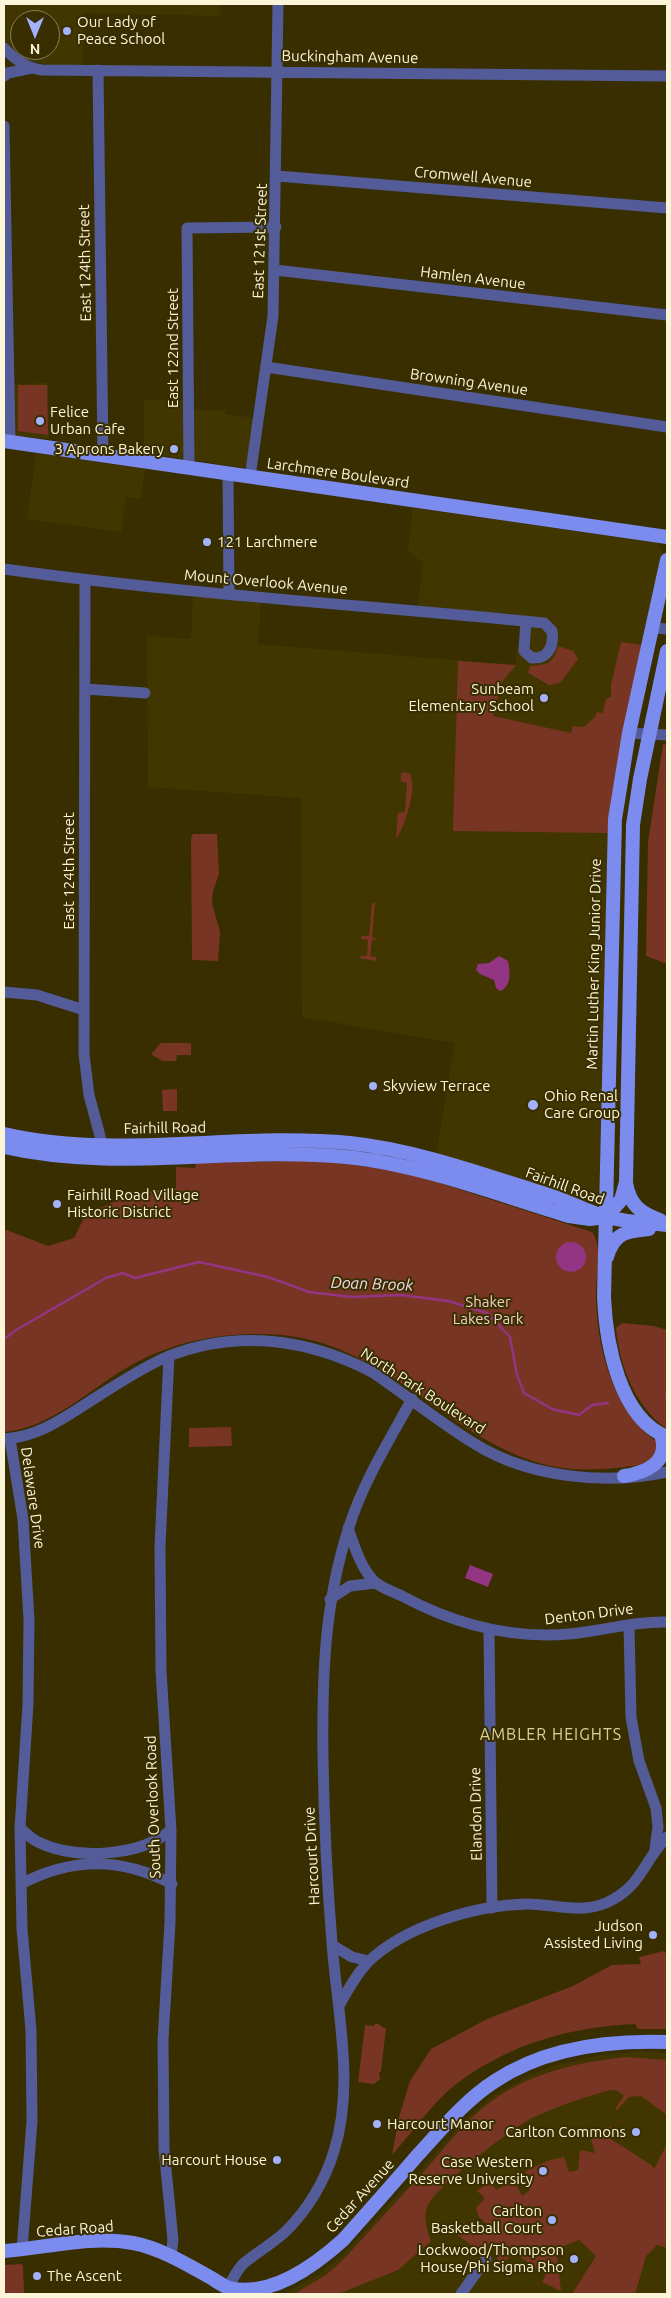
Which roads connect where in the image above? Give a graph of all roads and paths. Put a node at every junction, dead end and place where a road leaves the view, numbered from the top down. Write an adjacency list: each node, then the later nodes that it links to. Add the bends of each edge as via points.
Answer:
1 (278, 4): 5 (street, East 121st Street)
2 (4, 48): 3 (street, via 19,62)
3 (32, 68): 4 (street, Buckingham Avenue); 6 (street, Buckingham Avenue)
4 (98, 70): 5 (street, Buckingham Avenue); 17 (street, East 124th Street)
5 (278, 72): 7 (street, Buckingham Avenue); 9 (street, East 121st Street)
6 (4, 76)
7 (667, 76)
8 (4, 126): 16 (street)
9 (277, 176): 10 (street, Cromwell Avenue); 11 (street, East 121st Street)
10 (667, 208)
11 (276, 227): 12 (street, East 121st Street); 18 (street, East 122nd Street, via 187,228)
12 (275, 270): 13 (street, Hamlen Avenue); 14 (street, East 121st Street)
13 (667, 315)
14 (266, 367): 15 (street, Browning Avenue); 20 (street, East 121st Street)
15 (667, 427)
16 (7, 441): 17 (main road, Larchmere Boulevard)
17 (103, 455): 18 (main road, Larchmere Boulevard)
18 (189, 468): 19 (main road, Larchmere Boulevard)
19 (228, 474): 20 (main road, Larchmere Boulevard); 25 (street)
20 (250, 477): 21 (main road, Larchmere Boulevard)
21 (667, 537)
22 (667, 560): 27 (main road, Martin Luther King Junior Drive)
23 (4, 569): 24 (street, Mount Overlook Avenue)
24 (85, 580): 25 (street, Mount Overlook Avenue); 30 (street, East 124th Street)
25 (229, 594): 26 (street, Mount Overlook Avenue)
26 (526, 621)
27 (652, 628): 28 (street); 32 (main road, Martin Luther King Junior Drive)
28 (667, 629)
29 (667, 650): 33 (main road)
30 (85, 689): 31 (street); 38 (street, East 124th Street)
31 (145, 693)
32 (629, 733): 33 (street); 35 (main road, Martin Luther King Junior Drive, via 616,802)
33 (650, 734): 34 (street); 36 (main road, via 633,825)
34 (667, 735)
35 (612, 893): 36 (street); 39 (main road, Martin Luther King Junior Drive)
36 (632, 894): 40 (main road)
37 (4, 992): 38 (street, via 37,995)
38 (84, 1010): 42 (street, East 124th Street, via 87,1081)
39 (608, 1082): 40 (street); 46 (main road, Martin Luther King Junior Drive)
40 (627, 1082): 45 (main road)
41 (8, 1141): 42 (main road, Fairhill Road); 44 (main road, Fairhill Road, via 54,1155)
42 (103, 1146): 43 (main road, Fairhill Road); 44 (street, East 124th Street)
43 (314, 1148): 44 (main road, Fairhill Road); 46 (main road, Fairhill Road, via 351,1143 448,1172 556,1198)
44 (106, 1160)
45 (626, 1182): 46 (main road, via 621,1200); 47 (main road, via 634,1205)
46 (606, 1217): 47 (main road, Fairhill Road); 48 (main road, Martin Luther King Junior Drive)
47 (667, 1225): 48 (main road, via 622,1234 614,1240)
48 (604, 1267): 51 (main road, Martin Luther King Junior Drive, via 605,1322 617,1376 634,1408)
49 (169, 1356): 50 (street, North Park Boulevard, via 229,1341 291,1343 339,1356 372,1372); 52 (street, North Park Boulevard, via 130,1376 60,1421 32,1434); 64 (street, South Overlook Road, via 160,1546 162,1678)
50 (412, 1399): 54 (street, North Park Boulevard, via 476,1445 522,1465 574,1476); 55 (street, Harcourt Drive, via 358,1500)
51 (664, 1436): 54 (main road, via 667,1454 662,1463)
52 (7, 1439): 63 (street, Delaware Drive, via 23,1519 29,1620 28,1704)
53 (667, 1472): 54 (street, North Park Boulevard)
54 (624, 1476)
55 (348, 1528): 56 (street, via 360,1558); 57 (street, Harcourt Drive)
56 (375, 1582): 57 (street, via 350,1586); 60 (street, Denton Drive, via 449,1619)
57 (330, 1599): 70 (street, Harcourt Drive, via 322,1687 324,1812)
58 (667, 1622): 59 (street, Denton Drive)
59 (629, 1625): 60 (street, Denton Drive, via 540,1636); 61 (street, via 631,1717 638,1761)
60 (489, 1630): 69 (street, Elandon Drive)
61 (656, 1808): 62 (street); 66 (street)
62 (667, 1814)
63 (20, 1828): 64 (street, via 38,1842 88,1853 126,1850 153,1842); 67 (street, Delaware Drive)
64 (171, 1830): 68 (street, South Overlook Road)
65 (667, 1837): 66 (street)
66 (655, 1849): 69 (street, via 636,1880 622,1893 601,1904 574,1908 527,1904)
67 (21, 1884): 68 (street, via 48,1871 96,1863 135,1868); 74 (street, Delaware Drive, via 31,2030 32,2121)
68 (172, 1884): 76 (street, South Overlook Road, via 163,2040 164,2140)
69 (492, 1908): 71 (street, via 427,1926)
70 (332, 1945): 71 (street, via 352,1957); 72 (street, Harcourt Drive)
71 (369, 1961): 72 (street)
72 (339, 2006): 78 (street, Harcourt Drive, via 343,2087 339,2128 331,2159 318,2187 298,2217 241,2266)
73 (667, 2042): 78 (main road, Cedar Avenue, via 611,2042 585,2046 510,2072 455,2113 343,2240 324,2257 274,2288)
74 (22, 2250): 75 (main road, Cedar Road); 76 (main road, Cedar Road, via 102,2240 133,2243)
75 (4, 2251)
76 (171, 2256): 78 (main road, Cedar Road)
77 (486, 2258): 79 (street)
78 (225, 2293)
79 (461, 2294)

